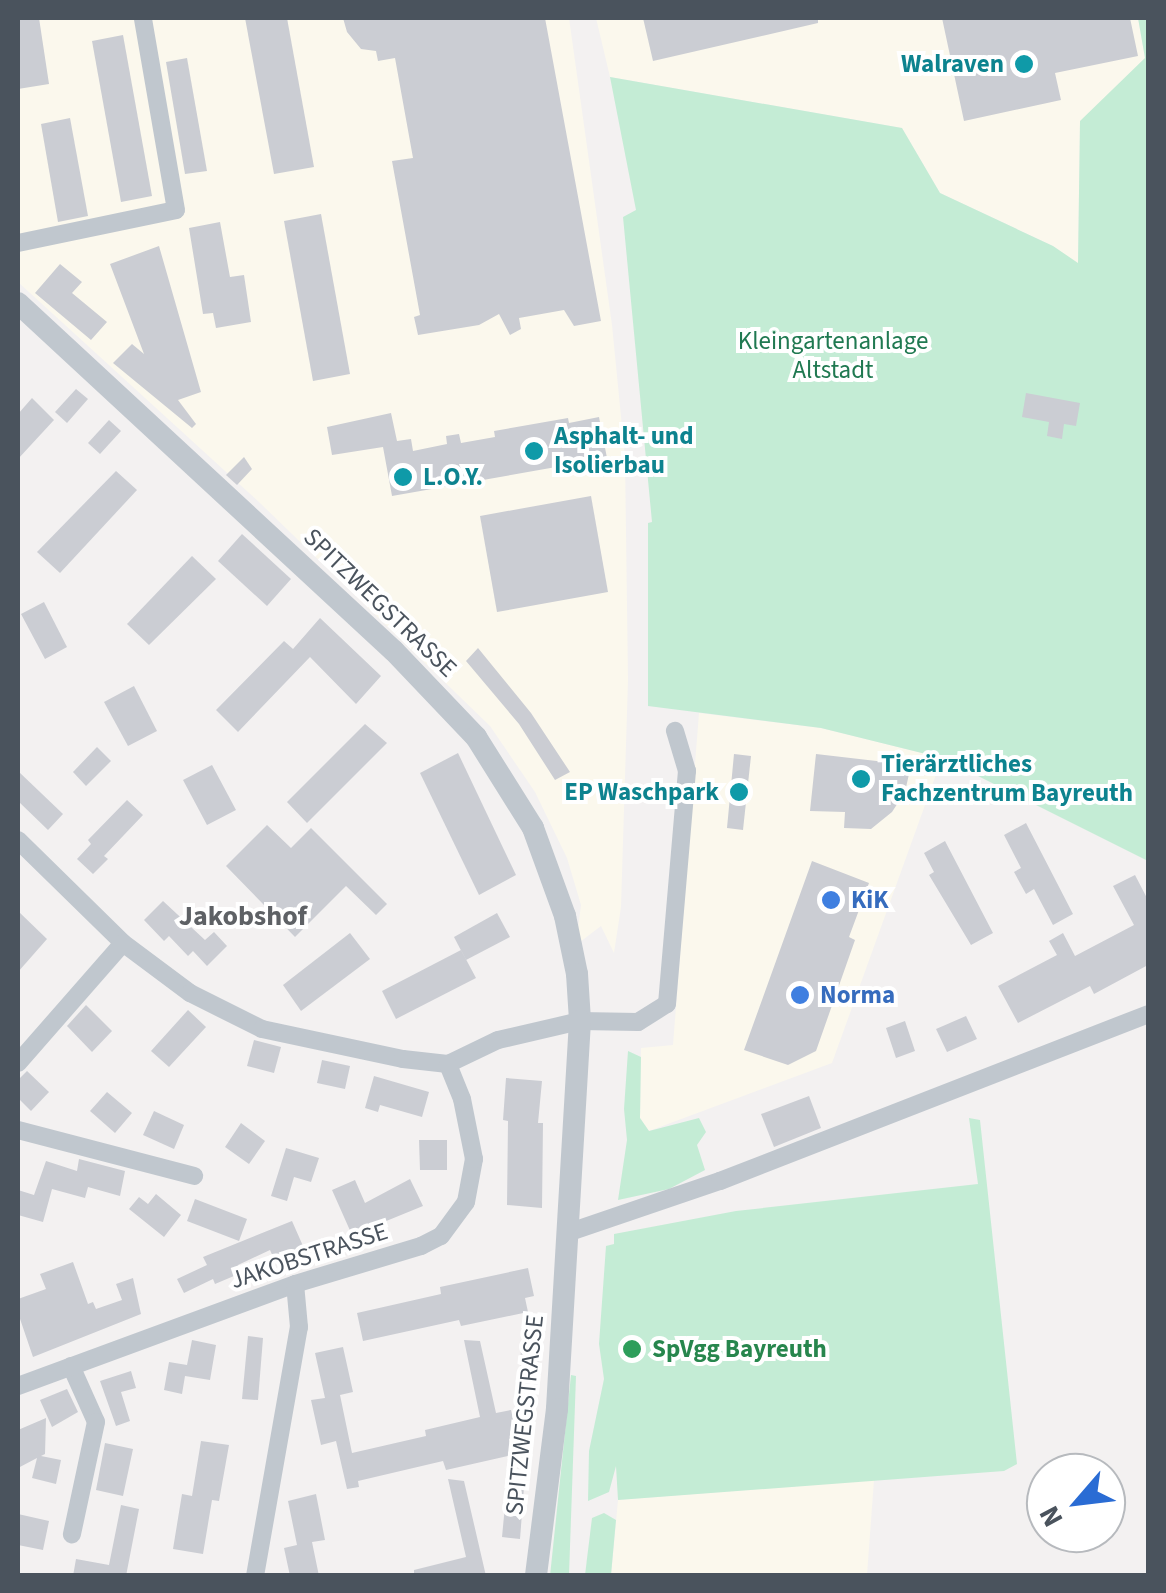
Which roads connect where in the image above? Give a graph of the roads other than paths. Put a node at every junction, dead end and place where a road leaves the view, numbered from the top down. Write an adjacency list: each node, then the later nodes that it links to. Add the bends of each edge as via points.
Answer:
1 (144, 18): 2 (street, via 176,210)
2 (18, 243)
3 (18, 303): 8 (street, SPITZWEGSTRASSE, via 394,651 476,738 533,828 552,876 577,974)
4 (675, 731): 8 (street, via 687,770 667,1004 638,1022)
5 (18, 840): 6 (street)
6 (123, 944): 9 (street); 10 (street, via 190,994 262,1029)
7 (1148, 1014): 13 (street)
8 (580, 1021): 10 (street, via 498,1040); 13 (street, SPITZWEGSTRASSE)
9 (18, 1063)
10 (448, 1064): 14 (street, JAKOBSTRASSE, via 474,1159 457,1219 421,1246)
11 (18, 1130): 12 (street)
12 (194, 1176)
13 (567, 1233): 19 (street, SPITZWEGSTRASSE, via 557,1409)
14 (295, 1284): 15 (street, JAKOBSTRASSE); 18 (street, via 299,1327)
15 (71, 1366): 16 (street, JAKOBSTRASSE); 17 (street, via 96,1422)
16 (18, 1386)
17 (72, 1534)
18 (254, 1576)
19 (536, 1576)

